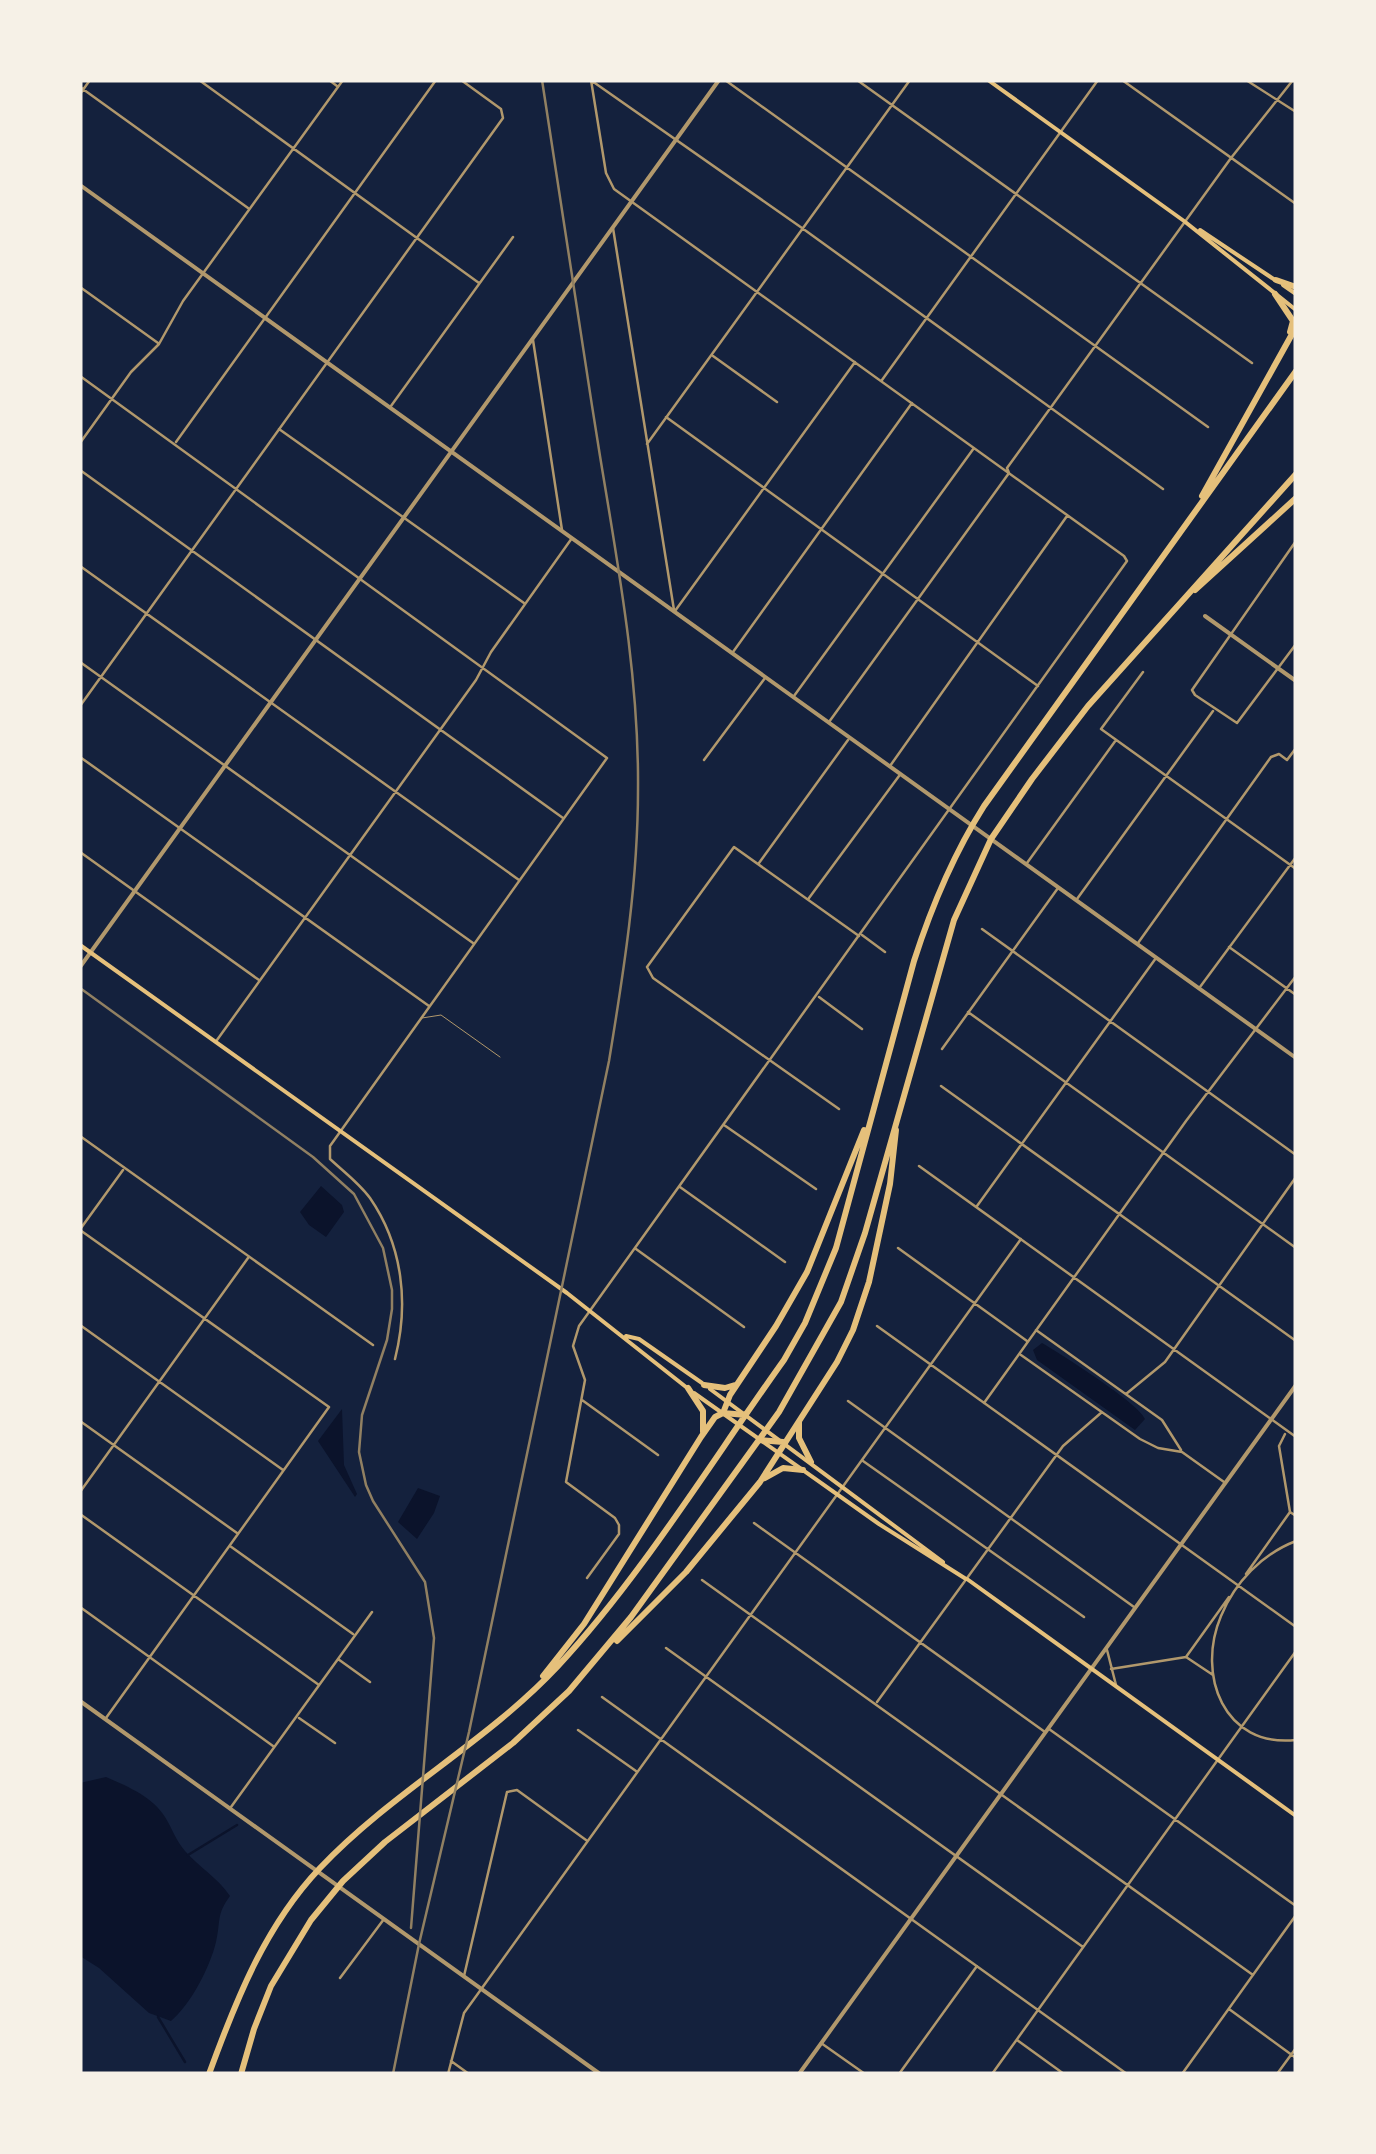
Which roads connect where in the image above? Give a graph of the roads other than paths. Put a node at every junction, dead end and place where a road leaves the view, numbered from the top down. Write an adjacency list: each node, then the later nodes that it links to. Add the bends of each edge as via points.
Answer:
1 (90, 80): 17 (street)
2 (198, 80): 23 (street)
3 (328, 80): 16 (street)
4 (343, 80): 16 (street)
5 (436, 80): 27 (street)
6 (462, 80): 36 (street, via 501,109 503,118)
7 (591, 80): 22 (street); 29 (street, via 606,174)
8 (722, 80): 22 (street); 25 (street)
9 (858, 80): 19 (street)
10 (910, 80): 19 (street)
11 (988, 80): 21 (main road)
12 (1098, 80): 21 (street)
13 (1122, 80): 24 (street)
14 (1248, 80): 18 (street)
15 (1293, 80): 18 (street)
16 (338, 87): 23 (street)
17 (81, 90): 31 (street)
18 (1276, 100): 20 (street); 24 (street)
19 (892, 104): 25 (street); 28 (street)
20 (1296, 112)
21 (1060, 132): 28 (street); 32 (main road)
22 (677, 138): 29 (street); 34 (street)
23 (293, 148): 27 (street); 31 (street)
24 (1231, 158): 30 (street); 32 (street)
25 (846, 167): 34 (street); 37 (street)
26 (80, 185): 38 (street)
27 (355, 193): 36 (street); 47 (street)
28 (1016, 194): 37 (street); 41 (street)
29 (632, 202): 33 (street); 44 (street)
30 (1296, 204)
31 (250, 209): 38 (street)
32 (1184, 221): 39 (main road); 41 (street); 45 (main road)
33 (613, 228): 50 (street); 71 (street)
34 (802, 228): 44 (street); 48 (street)
35 (513, 236): 40 (street)
36 (417, 237): 40 (street); 55 (street)
37 (971, 256): 48 (street); 53 (street)
38 (204, 274): 47 (street); 52 (street)
39 (1276, 280): 43 (highway)
40 (479, 283): 64 (street)
41 (1140, 284): 53 (street); 57 (street)
42 (80, 287): 52 (street)
43 (1296, 290)
44 (756, 291): 54 (street); 56 (street)
45 (1274, 294): 46 (main road); 51 (highway, via 1293,320)
46 (1296, 310)
47 (266, 318): 55 (street); 70 (street)
48 (926, 319): 60 (street); 65 (street)
49 (1296, 327): 51 (highway)
50 (532, 339): 73 (street); 85 (street)
51 (1287, 340): 81 (highway)
52 (159, 344): 61 (street)
53 (1095, 346): 65 (street); 67 (street)
54 (711, 354): 62 (street); 66 (street)
55 (327, 362): 64 (street); 68 (street)
56 (855, 362): 60 (street); 78 (street)
57 (1252, 363)
58 (1296, 372): 81 (highway)
59 (80, 376): 61 (street)
60 (881, 381): 63 (street)
61 (112, 398): 69 (street); 70 (street)
62 (777, 402)
63 (912, 403): 72 (street); 84 (street)
64 (390, 407): 73 (street)
65 (1050, 407): 75 (street); 79 (street)
66 (666, 417): 71 (street); 78 (street)
67 (1208, 427)
68 (279, 430): 77 (street); 83 (street)
69 (80, 442)
70 (175, 444): 77 (street)
71 (647, 444): 94 (street)
72 (974, 448): 75 (street); 90 (street)
73 (451, 452): 83 (street); 85 (street)
74 (80, 470): 88 (street)
75 (1009, 473): 82 (street); 92 (street)
76 (1296, 474): 96 (highway)
77 (237, 488): 88 (street); 91 (street)
78 (764, 488): 84 (street); 94 (street)
79 (1162, 489)
80 (1296, 498): 96 (highway)
81 (1194, 512): 175 (highway, via 958,850 928,916)
82 (1068, 516): 100 (street); 110 (street, via 1126,557 1126,564)
83 (404, 517): 91 (street); 93 (street)
84 (822, 529): 90 (street); 102 (street)
85 (562, 532): 86 (street)
86 (572, 538): 93 (street); 94 (street)
87 (1296, 541): 98 (street)
88 (192, 550): 95 (street); 99 (street)
89 (80, 566): 95 (street)
90 (883, 574): 92 (street); 111 (street)
91 (360, 578): 99 (street); 104 (street)
92 (917, 598): 100 (street); 115 (street)
93 (526, 604): 104 (street)
94 (674, 612): 102 (street)
95 (146, 614): 107 (street); 112 (street)
96 (1168, 615): 177 (highway, via 1088,706 979,862 954,920)
97 (1206, 616): 98 (street)
98 (1230, 634): 105 (street); 114 (street, via 1192,690)
99 (316, 640): 112 (street); 116 (street)
100 (978, 642): 110 (street); 123 (street)
101 (1296, 644): 105 (street)
102 (732, 653): 108 (street)
103 (80, 662): 107 (street)
104 (483, 665): 116 (street); 128 (street, via 607,758)
105 (1278, 668): 109 (street); 114 (street, via 1237,723)
106 (1143, 672): 118 (street, via 1101,729)
107 (101, 676): 113 (street); 122 (street)
108 (766, 677): 111 (street); 121 (street)
109 (1296, 681)
110 (1039, 687): 127 (street)
111 (794, 697): 115 (street)
112 (270, 702): 122 (street); 126 (street)
113 (80, 706)
114 (1214, 709): 125 (street)
115 (829, 724): 117 (street)
116 (440, 730): 126 (street); 128 (street)
117 (849, 739): 123 (street); 134 (street)
118 (1116, 740): 125 (street); 135 (street)
119 (1296, 748): 129 (street, via 1287,760 1272,756)
120 (80, 757): 130 (street)
121 (704, 760)
122 (225, 765): 130 (street); 132 (street)
123 (889, 768): 124 (street)
124 (899, 775): 127 (street); 141 (street)
125 (1166, 776): 129 (street); 142 (street)
126 (395, 792): 132 (street); 138 (street)
127 (950, 811): 135 (street); 145 (street)
128 (564, 819): 138 (street)
129 (1227, 820): 136 (street); 148 (street)
130 (180, 828): 140 (street); 143 (street)
131 (80, 852): 140 (street)
132 (351, 855): 143 (street); 147 (street)
133 (1296, 857): 136 (street)
134 (758, 864): 141 (street); 171 (street, via 734,847 647,967 653,978)
135 (1026, 864): 139 (street)
136 (1290, 865): 137 (street); 149 (street)
137 (1296, 869)
138 (520, 881): 147 (street)
139 (1058, 887): 142 (street); 150 (street)
140 (134, 891): 151 (street); 156 (street)
141 (808, 900): 145 (street)
142 (1076, 900): 148 (street)
143 (305, 918): 156 (street); 161 (street)
144 (982, 930): 150 (street)
145 (860, 935): 152 (street); 159 (street)
146 (80, 944): 151 (main road)
147 (474, 944): 161 (street)
148 (1137, 944): 153 (street)
149 (1229, 947): 157 (street); 158 (street)
150 (1012, 951): 162 (street); 164 (street)
151 (90, 952): 154 (street); 167 (main road)
152 (885, 952)
153 (1156, 958): 157 (street); 164 (street)
154 (80, 966)
155 (1296, 976): 158 (street)
156 (260, 980): 167 (street)
157 (1199, 989): 166 (street)
158 (1287, 989): 160 (street); 166 (street)
159 (817, 996): 165 (street); 171 (street)
160 (1296, 996)
161 (430, 1006): 163 (street)
162 (968, 1012): 168 (street); 172 (street)
163 (422, 1018): 169 (lane, via 441,1015); 179 (street)
164 (1110, 1021): 172 (street); 174 (street)
165 (862, 1029)
166 (1257, 1030): 170 (street); 174 (street)
167 (216, 1042): 179 (main road)
168 (942, 1050)
169 (500, 1056)
170 (1296, 1058)
171 (770, 1061): 176 (street); 178 (street)
172 (1066, 1083): 181 (street); 182 (street)
173 (941, 1086): 181 (street)
174 (1210, 1093): 182 (street); 183 (street)
175 (874, 1106): 218 (highway, via 807,1272); 292 (highway, via 823,1284 784,1360 598,1618)
176 (839, 1109)
177 (899, 1109): 231 (highway, via 870,1282 846,1346); 282 (highway, via 841,1302 779,1412)
178 (724, 1124): 187 (street); 188 (street)
179 (340, 1132): 202 (main road); 214 (street, via 330,1159 371,1200 398,1262 404,1315)
180 (80, 1136): 185 (street)
181 (1022, 1144): 189 (street); 190 (street)
182 (1164, 1152): 190 (street); 191 (street)
183 (1296, 1155)
184 (919, 1166): 189 (street)
185 (124, 1168): 192 (street); 197 (street)
186 (1296, 1177): 191 (street)
187 (680, 1186): 194 (street); 198 (street)
188 (816, 1189)
189 (976, 1208): 193 (street)
190 (1119, 1214): 199 (street); 200 (street)
191 (1263, 1224): 196 (street); 200 (street)
192 (80, 1230): 203 (street)
193 (1020, 1239): 199 (street); 201 (street)
194 (635, 1248): 202 (street); 206 (street)
195 (898, 1248): 201 (street)
196 (1296, 1248)
197 (249, 1257): 203 (street); 211 (street)
198 (785, 1262)
199 (1074, 1278): 207 (street); 212 (street)
200 (1218, 1286): 210 (street); 212 (street)
201 (974, 1303): 209 (street); 215 (street)
202 (590, 1310): 208 (main road); 222 (street, via 573,1346 585,1380)
203 (205, 1319): 216 (street); 246 (street, via 329,1407)
204 (80, 1325): 216 (street)
205 (878, 1326): 215 (street)
206 (744, 1327)
207 (1036, 1330): 209 (street); 221 (street)
208 (625, 1336): 217 (main road); 220 (main road)
209 (1028, 1342): 213 (street)
210 (1296, 1342)
211 (373, 1345)
212 (1173, 1349): 221 (street); 229 (street)
213 (1019, 1354): 225 (street); 226 (street)
214 (395, 1360)
215 (930, 1364): 225 (street); 232 (street)
216 (160, 1382): 238 (street); 246 (street)
217 (704, 1384): 218 (highway); 223 (main road)
218 (736, 1384): 223 (highway)
219 (1296, 1385): 229 (street)
220 (688, 1388): 227 (main road); 234 (highway, via 704,1411)
221 (1126, 1394): 239 (street, via 1162,1420)
222 (581, 1400): 241 (street); 263 (street, via 566,1482 619,1526)
223 (727, 1401): 227 (highway); 228 (main road)
224 (848, 1401): 232 (street)
225 (984, 1403): 242 (street)
226 (1102, 1412): 239 (street, via 1149,1444); 242 (street)
227 (723, 1413): 228 (highway); 234 (highway); 236 (main road)
228 (746, 1415): 237 (main road)
229 (1271, 1419): 233 (street); 248 (street)
230 (80, 1421): 238 (street)
231 (799, 1421): 237 (highway); 244 (highway)
232 (885, 1428): 243 (street); 255 (street)
233 (1287, 1431): 235 (street); 252 (street, via 1278,1446)
234 (701, 1437): 292 (highway, via 584,1624)
235 (1296, 1437)
236 (759, 1440): 237 (highway); 240 (main road)
237 (784, 1442): 240 (highway); 244 (main road)
238 (113, 1445): 250 (street); 257 (street)
239 (1182, 1452): 248 (street)
240 (778, 1453): 245 (main road); 247 (highway)
241 (658, 1455)
242 (1056, 1455): 255 (street); 259 (street)
243 (862, 1460): 249 (street); 261 (street)
244 (811, 1462): 249 (main road)
245 (803, 1470): 247 (highway, via 782,1468); 251 (main road)
246 (284, 1471): 257 (street)
247 (760, 1482): 282 (highway, via 686,1572)
248 (1226, 1482): 259 (street)
249 (843, 1486): 251 (street); 264 (main road)
250 (80, 1492)
251 (837, 1494): 262 (street); 264 (main road)
252 (1290, 1512): 254 (street); 266 (street)
253 (80, 1514): 267 (street)
254 (1296, 1516)
255 (1011, 1518): 261 (street); 269 (street)
256 (754, 1522): 262 (street)
257 (238, 1534): 260 (street)
258 (1296, 1541): 266 (street, via 1272,1552)
259 (1181, 1544): 266 (street); 269 (street)
260 (230, 1546): 267 (street); 274 (street)
261 (988, 1550): 264 (street); 272 (street)
262 (796, 1554): 271 (street); 275 (street)
263 (588, 1578)
264 (966, 1579): 275 (street); 283 (main road)
265 (702, 1580): 271 (street)
266 (1238, 1585): 273 (street); 279 (street); 285 (street, via 1217,1628)
267 (194, 1596): 280 (street); 288 (street)
268 (80, 1607): 280 (street)
269 (1135, 1608): 277 (street)
270 (372, 1612): 274 (street)
271 (751, 1616): 286 (street); 293 (street)
272 (1084, 1617)
273 (1296, 1627)
274 (354, 1635): 281 (street)
275 (920, 1642): 293 (street); 298 (street)
276 (666, 1648): 286 (street)
277 (1106, 1648): 283 (street); 284 (street)
278 (1296, 1651): 296 (street)
279 (1186, 1657): 284 (street); 285 (street)
280 (149, 1658): 295 (street); 302 (street)
281 (338, 1659): 287 (street); 288 (street)
282 (598, 1659): 331 (highway, via 557,1704 408,1823 326,1901 271,1986)
283 (1091, 1669): 289 (main road); 298 (street)
284 (1111, 1669): 289 (street)
285 (1214, 1676): 296 (street)
286 (706, 1678): 299 (street); 310 (street)
287 (370, 1682)
288 (319, 1685): 294 (street)
289 (1116, 1687): 303 (main road)
290 (602, 1696): 299 (street)
291 (80, 1700): 295 (street)
292 (520, 1703): 330 (highway, via 340,1848 305,1886 252,1968)
293 (876, 1704): 305 (street)
294 (297, 1716): 301 (street); 302 (street)
295 (105, 1718): 306 (street)
296 (1240, 1728): 300 (street, via 1274,1741); 303 (street)
297 (578, 1730): 304 (street)
298 (1047, 1730): 305 (street); 308 (street)
299 (661, 1739): 304 (street); 314 (street)
300 (1296, 1740)
301 (334, 1743)
302 (274, 1747): 306 (street)
303 (1218, 1760): 307 (main road); 308 (street)
304 (637, 1772): 309 (street)
305 (1001, 1794): 310 (street); 311 (street)
306 (230, 1808): 315 (street)
307 (1296, 1816)
308 (1175, 1819): 311 (street); 312 (street)
309 (588, 1840): 319 (street, via 513,1789 505,1797); 321 (street)
310 (956, 1856): 314 (street); 316 (street)
311 (1128, 1885): 316 (street); 318 (street)
312 (1296, 1906)
313 (1296, 1915): 318 (street)
314 (911, 1918): 317 (street); 325 (street)
315 (384, 1919): 319 (street); 320 (street)
316 (1083, 1948): 323 (street)
317 (977, 1966): 323 (street); 337 (street)
318 (1253, 1975): 322 (street)
319 (464, 1976): 321 (street)
320 (340, 1978)
321 (481, 1989): 328 (street, via 460,2021); 334 (street)
322 (1228, 2009): 327 (street); 329 (street)
323 (1038, 2010): 324 (street); 340 (street)
324 (1017, 2040): 338 (street); 339 (street)
325 (821, 2043): 335 (street); 336 (street)
326 (1296, 2048): 327 (street)
327 (1294, 2056): 343 (street)
328 (451, 2061): 332 (street); 333 (street)
329 (1186, 2069): 341 (street); 342 (street)
330 (209, 2074)
331 (240, 2074)
332 (448, 2074)
333 (468, 2074)
334 (600, 2074)
335 (798, 2074)
336 (864, 2074)
337 (899, 2074)
338 (992, 2074)
339 (1064, 2074)
340 (1127, 2074)
341 (1182, 2074)
342 (1193, 2074)
343 (1277, 2074)

